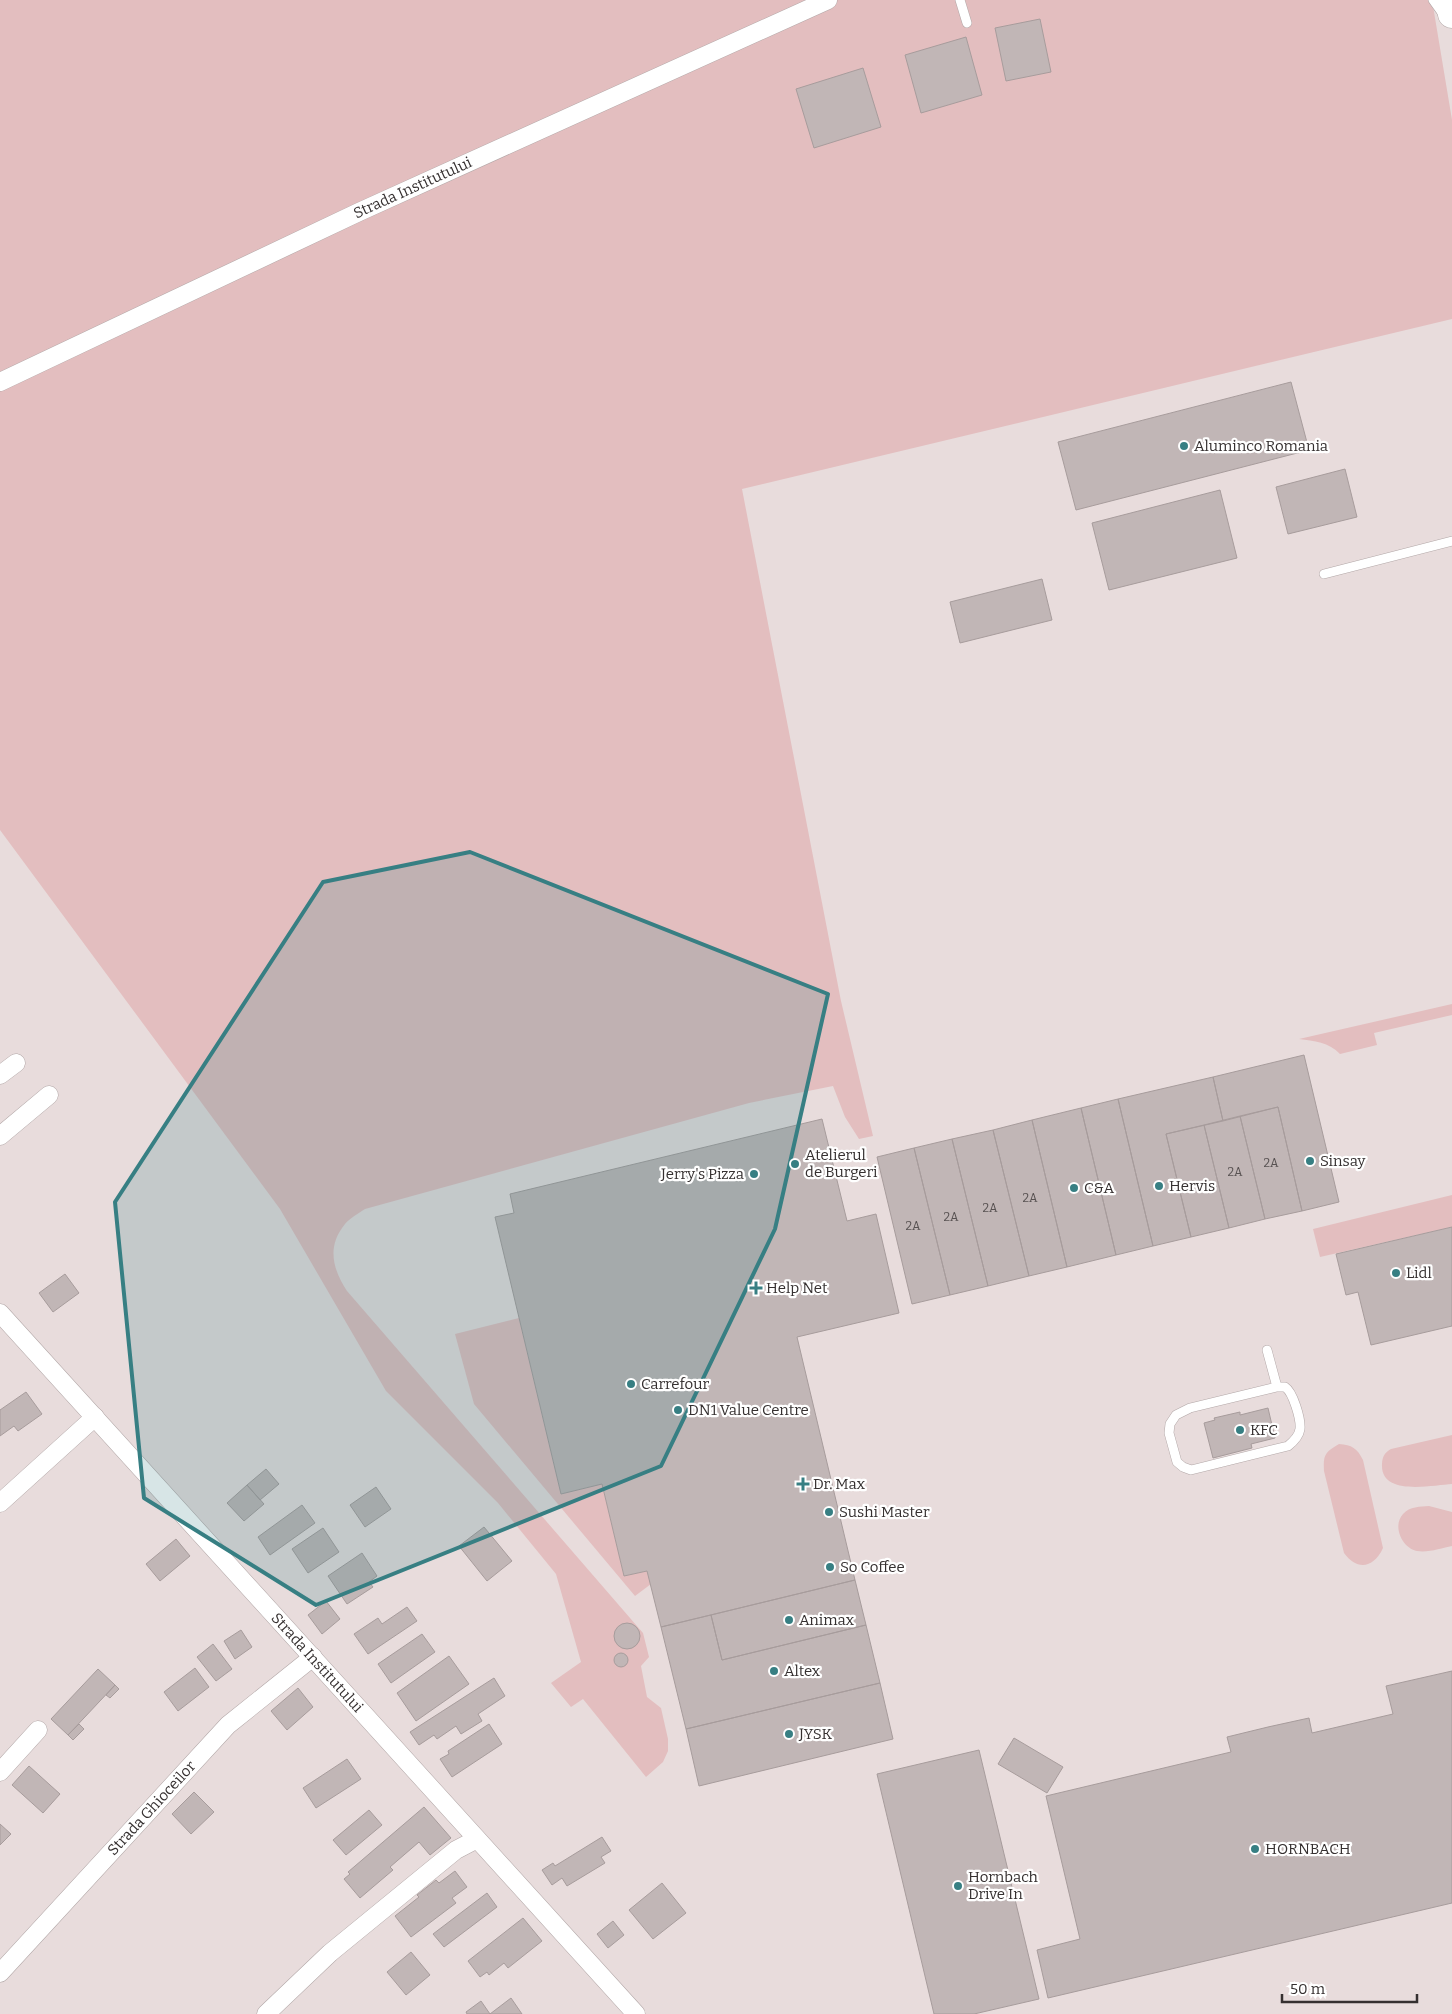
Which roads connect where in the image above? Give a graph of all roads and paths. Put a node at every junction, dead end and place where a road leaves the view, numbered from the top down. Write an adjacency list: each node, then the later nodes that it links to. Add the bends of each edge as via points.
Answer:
1 (828, 0): 8 (street, Strada Institutului, via 359,212)
2 (960, 0): 6 (lane)
3 (1433, 0): 7 (lane)
4 (1449, 0): 5 (highway)
5 (1452, 14)
6 (967, 23)
7 (1452, 24)
8 (0, 382)
9 (1452, 541): 10 (lane)
10 (1324, 574)
11 (16, 1063): 12 (street)
12 (0, 1075)
13 (49, 1094): 14 (street)
14 (0, 1136)
15 (0, 1313): 18 (street, Strada Institutului)
16 (1267, 1350): 17 (lane)
17 (1277, 1387): 17 (lane, via 1190,1408 1176,1415 1169,1433 1177,1462 1191,1470 1288,1446 1295,1439 1299,1425 1291,1393 1285,1387)
18 (95, 1417): 19 (street); 20 (street, Strada Institutului)
19 (0, 1503)
20 (313, 1656): 23 (street, Strada Institutului); 24 (street, Strada Ghioceilor, via 228,1725)
21 (38, 1730): 22 (street)
22 (0, 1772)
23 (477, 1840): 25 (street, via 456,1850 338,1947); 26 (street, Strada Institutului)
24 (0, 1973)
25 (266, 2014)
26 (636, 2014)

